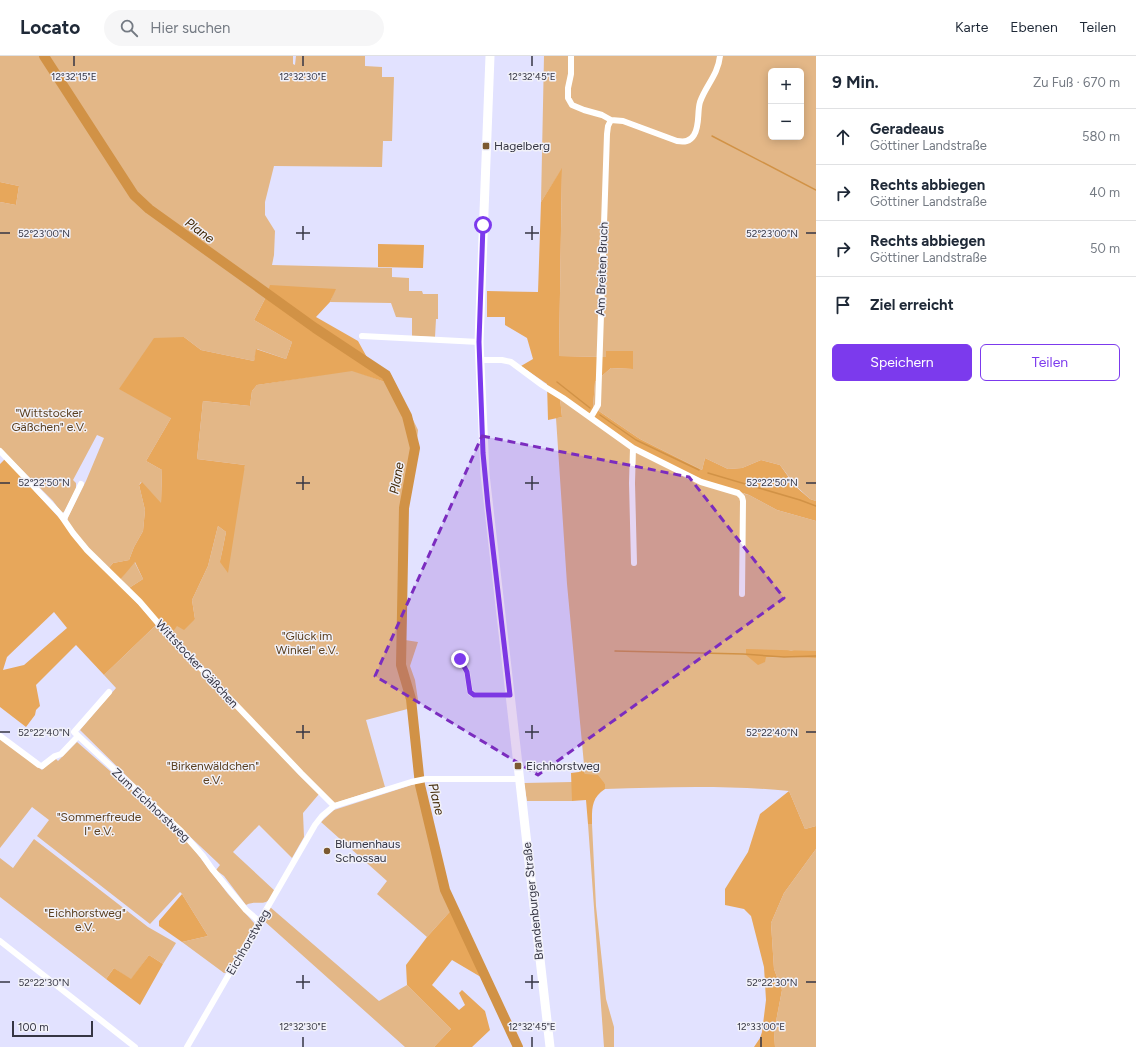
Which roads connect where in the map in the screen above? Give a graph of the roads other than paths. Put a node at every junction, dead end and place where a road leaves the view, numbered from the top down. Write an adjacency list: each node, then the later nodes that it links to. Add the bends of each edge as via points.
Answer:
1 (490, 56): 6 (street, Brandenburger Straße)
2 (571, 56): 4 (street, via 568,98 572,105)
3 (720, 56): 4 (street, via 714,76 700,102 695,132 688,141 678,141 623,121)
4 (611, 120): 8 (street, Am Breiten Bruch, via 607,134 598,405)
5 (362, 336): 6 (street)
6 (479, 342): 7 (street, Brandenburger Straße)
7 (479, 360): 8 (street, via 511,362); 17 (street, Brandenburger Straße, via 485,474)
8 (591, 417): 9 (street)
9 (633, 448): 13 (street); 14 (street, via 689,477 738,493 742,497)
10 (0, 451): 12 (street, Wittstocker Gäßchen)
11 (81, 484): 12 (street)
12 (64, 519): 21 (street, Wittstocker Gäßchen, via 87,550 140,602)
13 (634, 564)
14 (742, 594)
15 (460, 659): 17 (street, via 467,672 470,692 474,695)
16 (109, 692): 19 (street, via 74,732)
17 (510, 695): 20 (street, Brandenburger Straße)
18 (0, 736): 19 (street, via 42,766 61,754)
19 (78, 736): 22 (street, Zum Eichhorstweg, via 181,831 246,910)
20 (520, 779): 21 (street, Eichhorstweg, via 426,779); 26 (street, Brandenburger Straße)
21 (334, 806): 22 (street, Eichhorstweg, via 315,825)
22 (260, 922): 25 (street, Eichhorstweg)
23 (0, 941): 24 (street)
24 (135, 1047)
25 (186, 1047)
26 (550, 1047)

